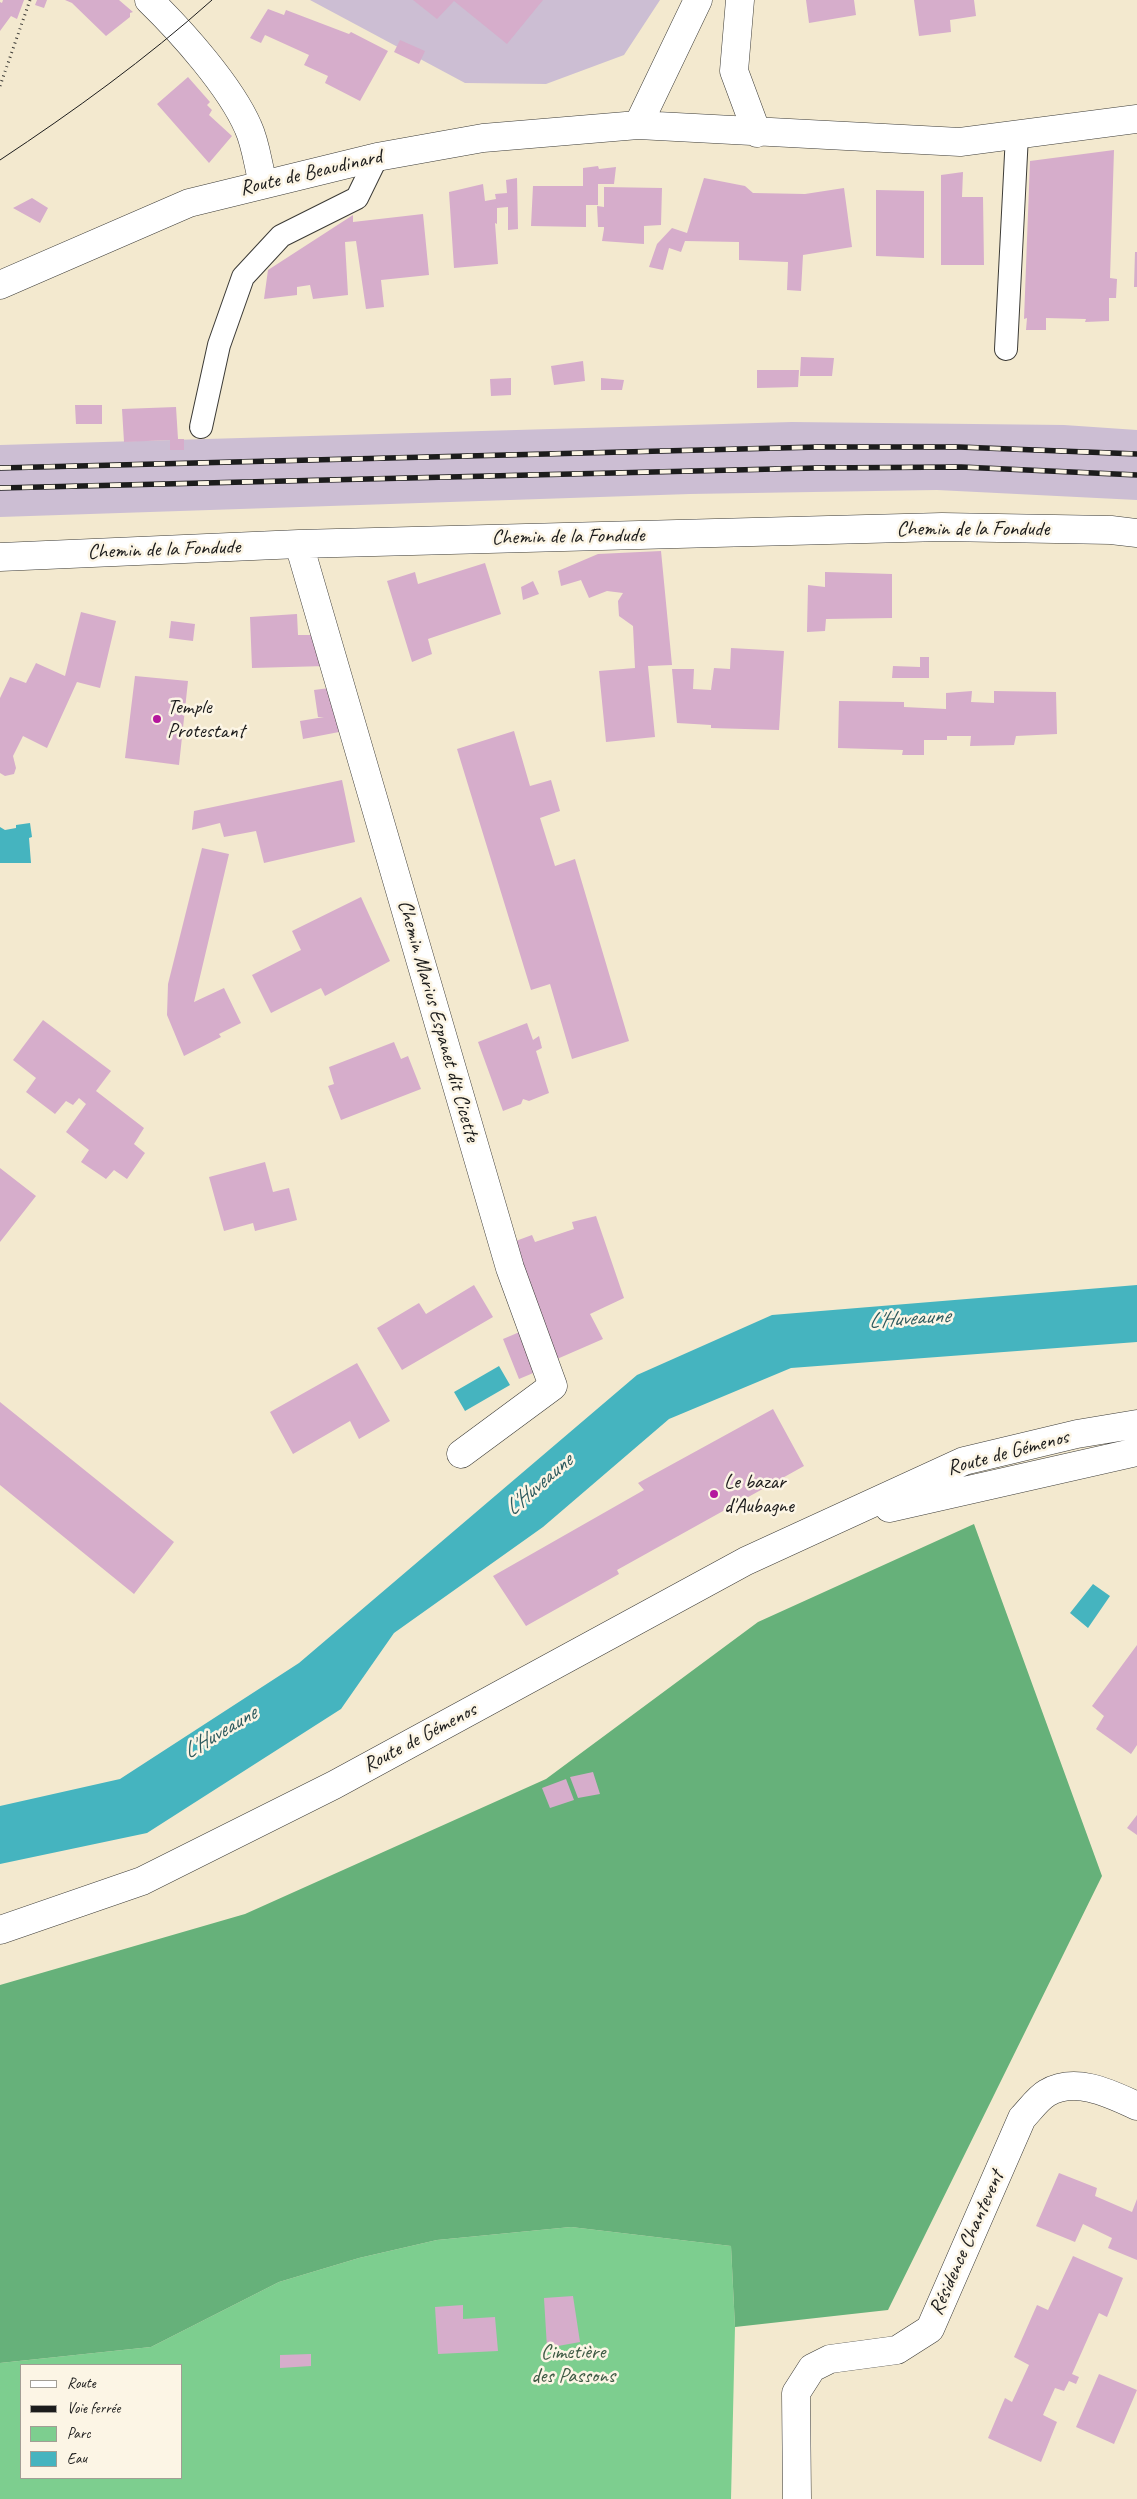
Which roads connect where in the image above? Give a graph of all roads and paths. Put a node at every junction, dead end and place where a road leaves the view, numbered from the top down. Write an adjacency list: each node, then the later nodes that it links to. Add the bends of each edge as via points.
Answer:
1 (30, 0): 5 (path)
2 (698, 0): 7 (street)
3 (740, 0): 8 (street, via 734,71)
4 (158, 8): 11 (street, via 231,97 249,129)
5 (0, 86)
6 (1137, 119): 9 (street, Route de Beaudinard)
7 (638, 125): 8 (street, Route de Beaudinard); 10 (street, Route de Beaudinard, via 483,138)
8 (757, 133): 9 (street, Route de Beaudinard, via 960,142)
9 (1017, 134): 13 (lane)
10 (377, 157): 11 (street, Route de Beaudinard); 14 (lane, via 357,198 281,236 243,277 219,345)
11 (263, 184): 12 (street, Route de Beaudinard, via 189,203)
12 (0, 285)
13 (1006, 349)
14 (201, 427)
15 (1137, 533): 16 (street, Chemin de la Fondude, via 942,527)
16 (299, 544): 17 (street, Chemin de la Fondude); 20 (street, Chemin Marius Espanet dit Cicette, via 510,1268 553,1386)
17 (0, 557)
18 (1137, 1424): 21 (street, Route de Gémenos, via 1077,1434 964,1461)
19 (1137, 1452): 21 (street, Route de Gémenos)
20 (460, 1454)
21 (829, 1522): 22 (street, Route de Gémenos, via 746,1561 334,1785 142,1881)
22 (0, 1930)
23 (1137, 2106): 24 (street, Résidence Chantevent, via 1102,2089 1070,2087 1047,2093 1022,2118 930,2329 897,2350 830,2359 812,2368 796,2393)
24 (797, 2499)

